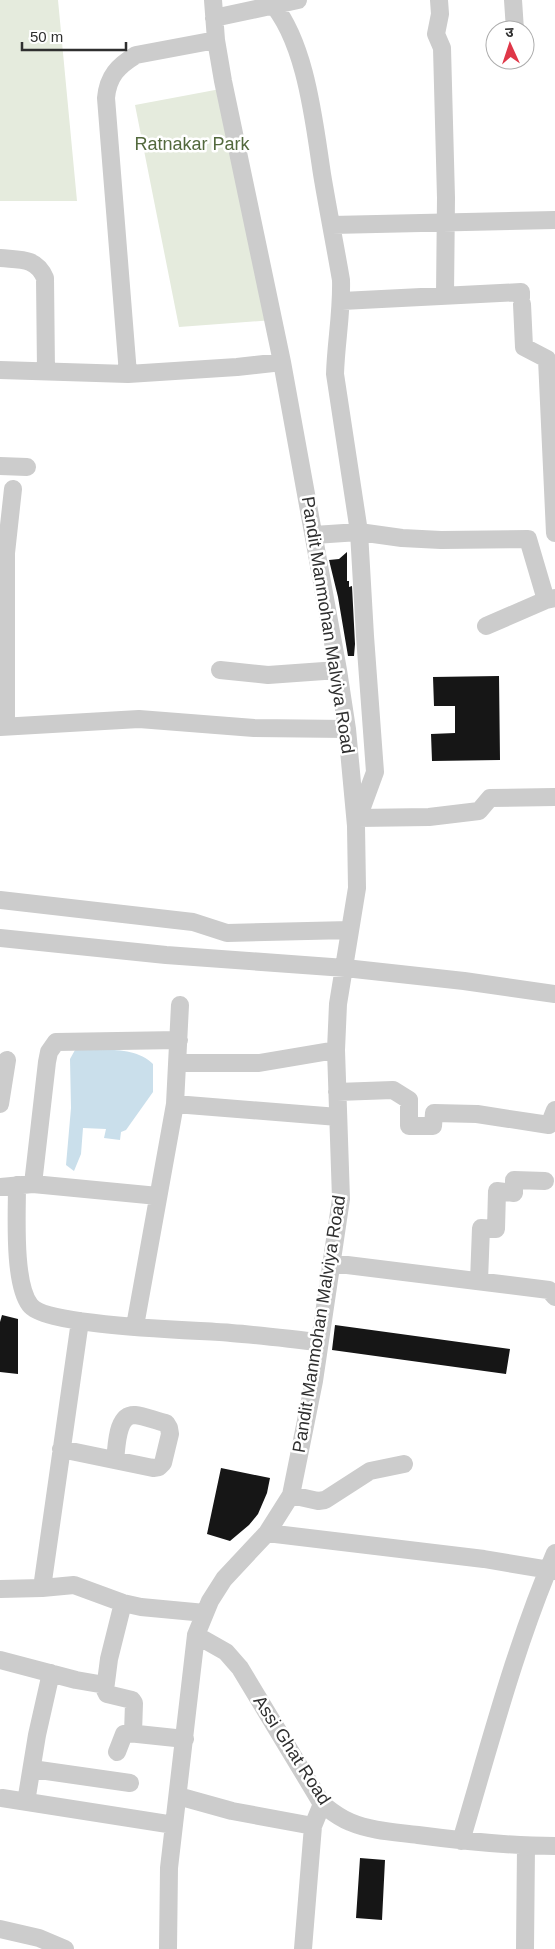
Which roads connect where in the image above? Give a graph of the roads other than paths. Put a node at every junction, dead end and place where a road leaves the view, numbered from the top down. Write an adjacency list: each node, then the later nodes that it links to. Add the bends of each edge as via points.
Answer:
1 (214, 0): 6 (street, Pandit Manmohan Malviya Road)
2 (298, 0): 5 (street)
3 (439, 0): 10 (street, via 436,34 442,48)
4 (513, 0): 7 (street)
5 (272, 1): 6 (street); 11 (street, via 287,29 310,96)
6 (214, 18): 8 (street, Pandit Manmohan Malviya Road)
7 (514, 20)
8 (216, 40): 15 (street, Pandit Manmohan Malviya Road); 18 (street, via 136,54 115,71 107,86)
9 (555, 220): 10 (street)
10 (446, 223): 11 (street); 13 (street)
11 (332, 225): 14 (street)
12 (0, 258): 17 (street, via 35,263 45,278)
13 (445, 295): 14 (street); 24 (street, via 521,292 524,347 547,359)
14 (342, 301): 22 (street, via 335,374)
15 (282, 362): 18 (street); 23 (street, Pandit Manmohan Malviya Road)
16 (0, 370): 17 (street)
17 (46, 371): 18 (street)
18 (128, 374)
19 (0, 466): 20 (street)
20 (27, 466)
21 (14, 489): 26 (street, via 6,553)
22 (359, 532): 23 (street); 25 (street, via 440,540); 34 (street, via 375,772)
23 (314, 535): 30 (street, Pandit Manmohan Malviya Road)
24 (555, 535): 25 (street)
25 (528, 539): 27 (street)
26 (7, 584): 31 (street)
27 (551, 599): 28 (street)
28 (486, 626)
29 (220, 670): 30 (street, via 268,675)
30 (338, 670): 32 (street, Pandit Manmohan Malviya Road)
31 (3, 727): 32 (street, via 139,719 254,728)
32 (347, 729): 34 (street, Pandit Manmohan Malviya Road)
33 (555, 797): 34 (street, via 490,798 479,811)
34 (357, 822): 36 (street, Pandit Manmohan Malviya Road, via 357,888)
35 (0, 900): 36 (street, via 193,922 227,933)
36 (350, 930): 38 (street, Pandit Manmohan Malviya Road)
37 (0, 938): 38 (street, via 166,955)
38 (345, 968): 39 (street); 42 (street, Pandit Manmohan Malviya Road, via 338,1004)
39 (555, 994)
40 (180, 1005): 41 (street)
41 (179, 1040): 44 (street); 51 (street, via 56,1042 49,1052)
42 (336, 1050): 44 (street, via 259,1063); 45 (street, Pandit Manmohan Malviya Road)
43 (7, 1060): 46 (street)
44 (178, 1063): 47 (street)
45 (337, 1092): 48 (street, via 393,1090 409,1100 409,1126 432,1126 434,1113 477,1114 549,1126); 49 (street, Pandit Manmohan Malviya Road)
46 (0, 1104)
47 (175, 1104): 49 (street); 52 (street)
48 (555, 1110)
49 (338, 1117): 53 (street, Pandit Manmohan Malviya Road, via 341,1200)
50 (546, 1181): 54 (street, via 514,1180 514,1193 497,1191 496,1229 480,1228)
51 (16, 1185): 52 (street); 56 (street, via 18,1252 26,1297 36,1310)
52 (158, 1196): 57 (street)
53 (331, 1262): 54 (street); 58 (street, Pandit Manmohan Malviya Road)
54 (479, 1281): 55 (street, via 549,1290)
55 (555, 1297)
56 (80, 1321): 57 (street); 59 (street)
57 (135, 1326): 58 (street)
58 (318, 1342): 62 (street, Pandit Manmohan Malviya Road, via 314,1381)
59 (61, 1449): 60 (street); 65 (street)
60 (115, 1460)
61 (404, 1464): 62 (street, via 370,1471 325,1500)
62 (291, 1495): 63 (street, Pandit Manmohan Malviya Road)
63 (267, 1533): 64 (street); 68 (street, Pandit Manmohan Malviya Road, via 224,1579)
64 (553, 1565): 84 (street, via 530,1615 506,1687)
65 (42, 1588): 66 (street); 67 (street, via 74,1584)
66 (0, 1589)
67 (123, 1602): 68 (street, via 141,1607); 72 (street)
68 (205, 1613): 69 (street, Pandit Manmohan Malviya Road)
69 (196, 1635): 74 (street, Pandit Manmohan Malviya Road); 81 (street, Assi Ghat Road, via 226,1652 240,1668)
70 (0, 1660): 71 (street)
71 (51, 1673): 72 (street); 76 (street)
72 (105, 1685): 73 (street, via 107,1694 134,1703)
73 (133, 1733): 74 (street); 75 (street, via 124,1734)
74 (185, 1739): 78 (street, Pandit Manmohan Malviya Road)
75 (117, 1752)
76 (32, 1769): 77 (street); 80 (street)
77 (130, 1782)
78 (178, 1796): 82 (street, Pandit Manmohan Malviya Road); 83 (street, via 232,1811)
79 (2, 1798): 80 (street)
80 (26, 1802): 82 (street)
81 (322, 1804): 83 (street); 84 (street, Assi Ghat Road, via 352,1823)
82 (174, 1824): 89 (street, Pandit Manmohan Malviya Road, via 168,1868)
83 (313, 1826): 90 (street)
84 (461, 1841): 85 (street, Assi Ghat Road)
85 (526, 1846): 86 (street, Assi Ghat Road); 91 (street)
86 (555, 1846)
87 (0, 1929): 88 (street, via 39,1938)
88 (65, 1949)
89 (168, 1949)
90 (303, 1949)
91 (525, 1949)

